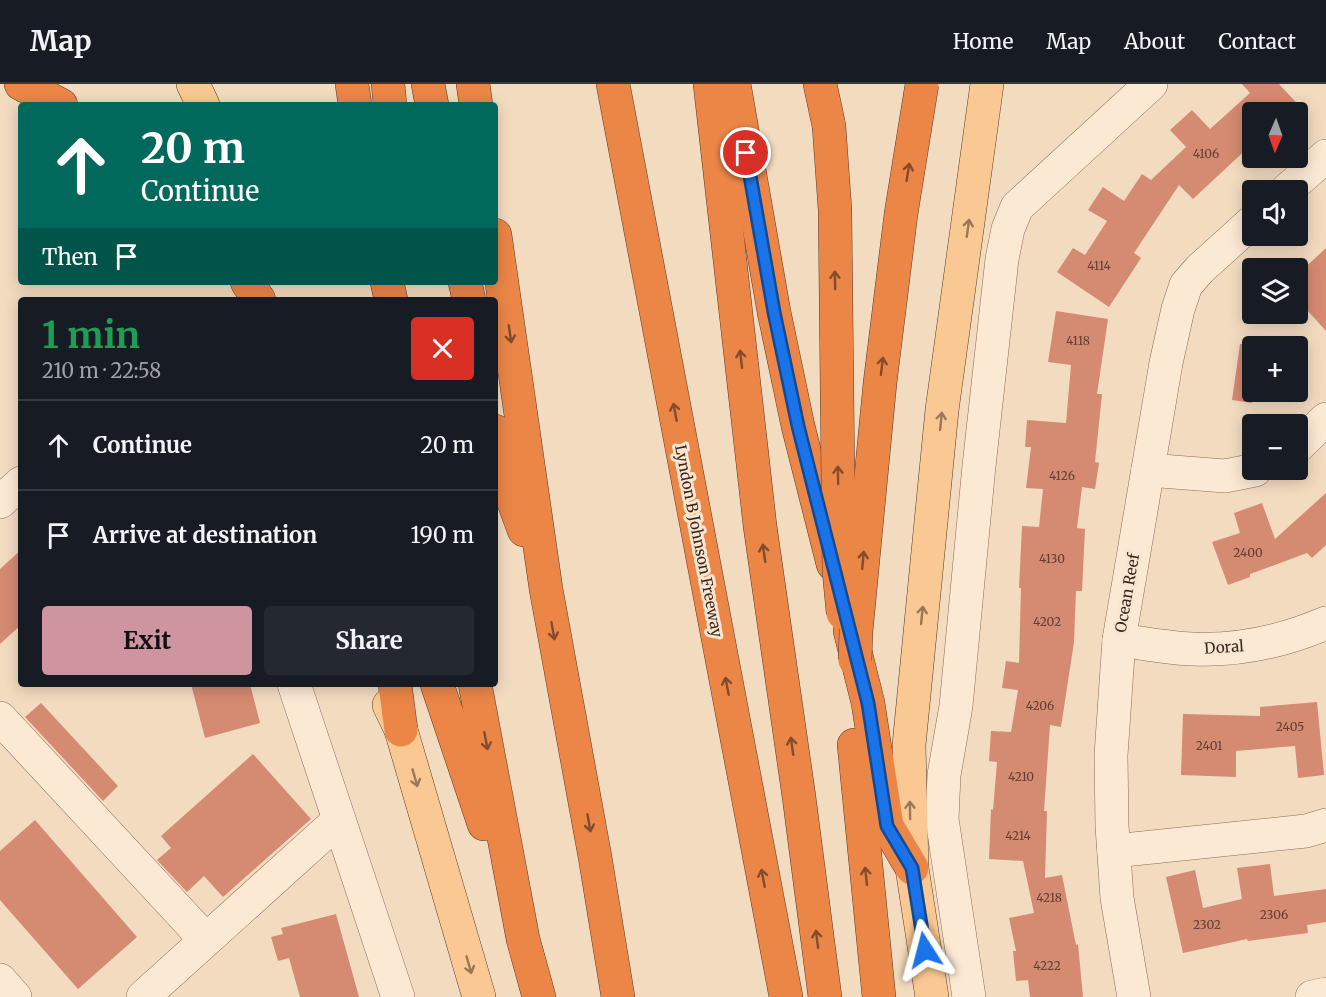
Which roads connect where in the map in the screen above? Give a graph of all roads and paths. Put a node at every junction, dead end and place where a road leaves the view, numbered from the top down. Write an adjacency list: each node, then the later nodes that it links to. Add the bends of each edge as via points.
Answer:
1 (21, 84): 14 (highway)
2 (193, 84): 15 (main road)
3 (352, 84): 16 (highway)
4 (388, 84): 17 (highway)
5 (428, 84): 18 (highway)
6 (473, 84): 19 (highway)
7 (613, 84): 58 (highway, Lyndon B Johnson Freeway, one-way to 7)
8 (710, 84): 59 (highway, one-way to 8, via 760,526)
9 (734, 84): 47 (highway, via 774,312 798,426 868,703 887,826)
10 (820, 84): 36 (highway, one-way to 10, bridge, via 839,571 835,210 829,126)
11 (922, 84): 36 (highway, one-way to 11, bridge, via 880,382)
12 (987, 84): 47 (main road, one-way to 12, via 909,745 942,410)
13 (1151, 84): 62 (street, via 1017,207 1002,259 942,819)
14 (55, 102)
15 (202, 102)
16 (355, 102)
17 (390, 102)
18 (431, 102)
19 (476, 102)
20 (1326, 156): 21 (street)
21 (1298, 180)
22 (1242, 231): 29 (street, Ocean Reef, via 1186,285 1166,363)
23 (498, 256): 33 (highway, one-way to 33)
24 (249, 285): 25 (highway)
25 (259, 297)
26 (1326, 419): 27 (street)
27 (1308, 436)
28 (498, 445): 33 (highway, via 506,481)
29 (1148, 470): 30 (street, via 1225,476); 35 (street, Ocean Reef)
30 (1242, 473)
31 (18, 486): 32 (street)
32 (0, 502)
33 (546, 589): 57 (highway, one-way to 57)
34 (1326, 622): 35 (street, Doral, via 1293,636 1238,647 1192,649)
35 (1119, 640): 46 (street, Ocean Reef, via 1111,755)
36 (851, 660): 60 (highway, one-way to 36, via 852,723)
37 (295, 687): 44 (street)
38 (381, 687): 43 (main road)
39 (395, 687): 43 (highway)
40 (438, 687): 48 (highway)
41 (476, 687): 48 (highway, one-way to 48)
42 (0, 718): 49 (street)
43 (401, 730): 55 (main road, one-way to 55)
44 (339, 819): 49 (street); 54 (street)
45 (1326, 825): 46 (street, via 1306,831)
46 (1114, 851): 63 (street, Ocean Reef, via 1117,898)
47 (912, 868): 61 (main road)
48 (523, 939): 56 (highway)
49 (206, 940): 53 (street)
50 (0, 980): 52 (street)
51 (1326, 994): 64 (street)
52 (15, 997)
53 (143, 997)
54 (398, 997)
55 (479, 997)
56 (539, 997)
57 (618, 997)
58 (786, 997)
59 (825, 997)
60 (879, 997)
61 (932, 997)
62 (969, 997)
63 (1134, 997)
64 (1312, 997)

